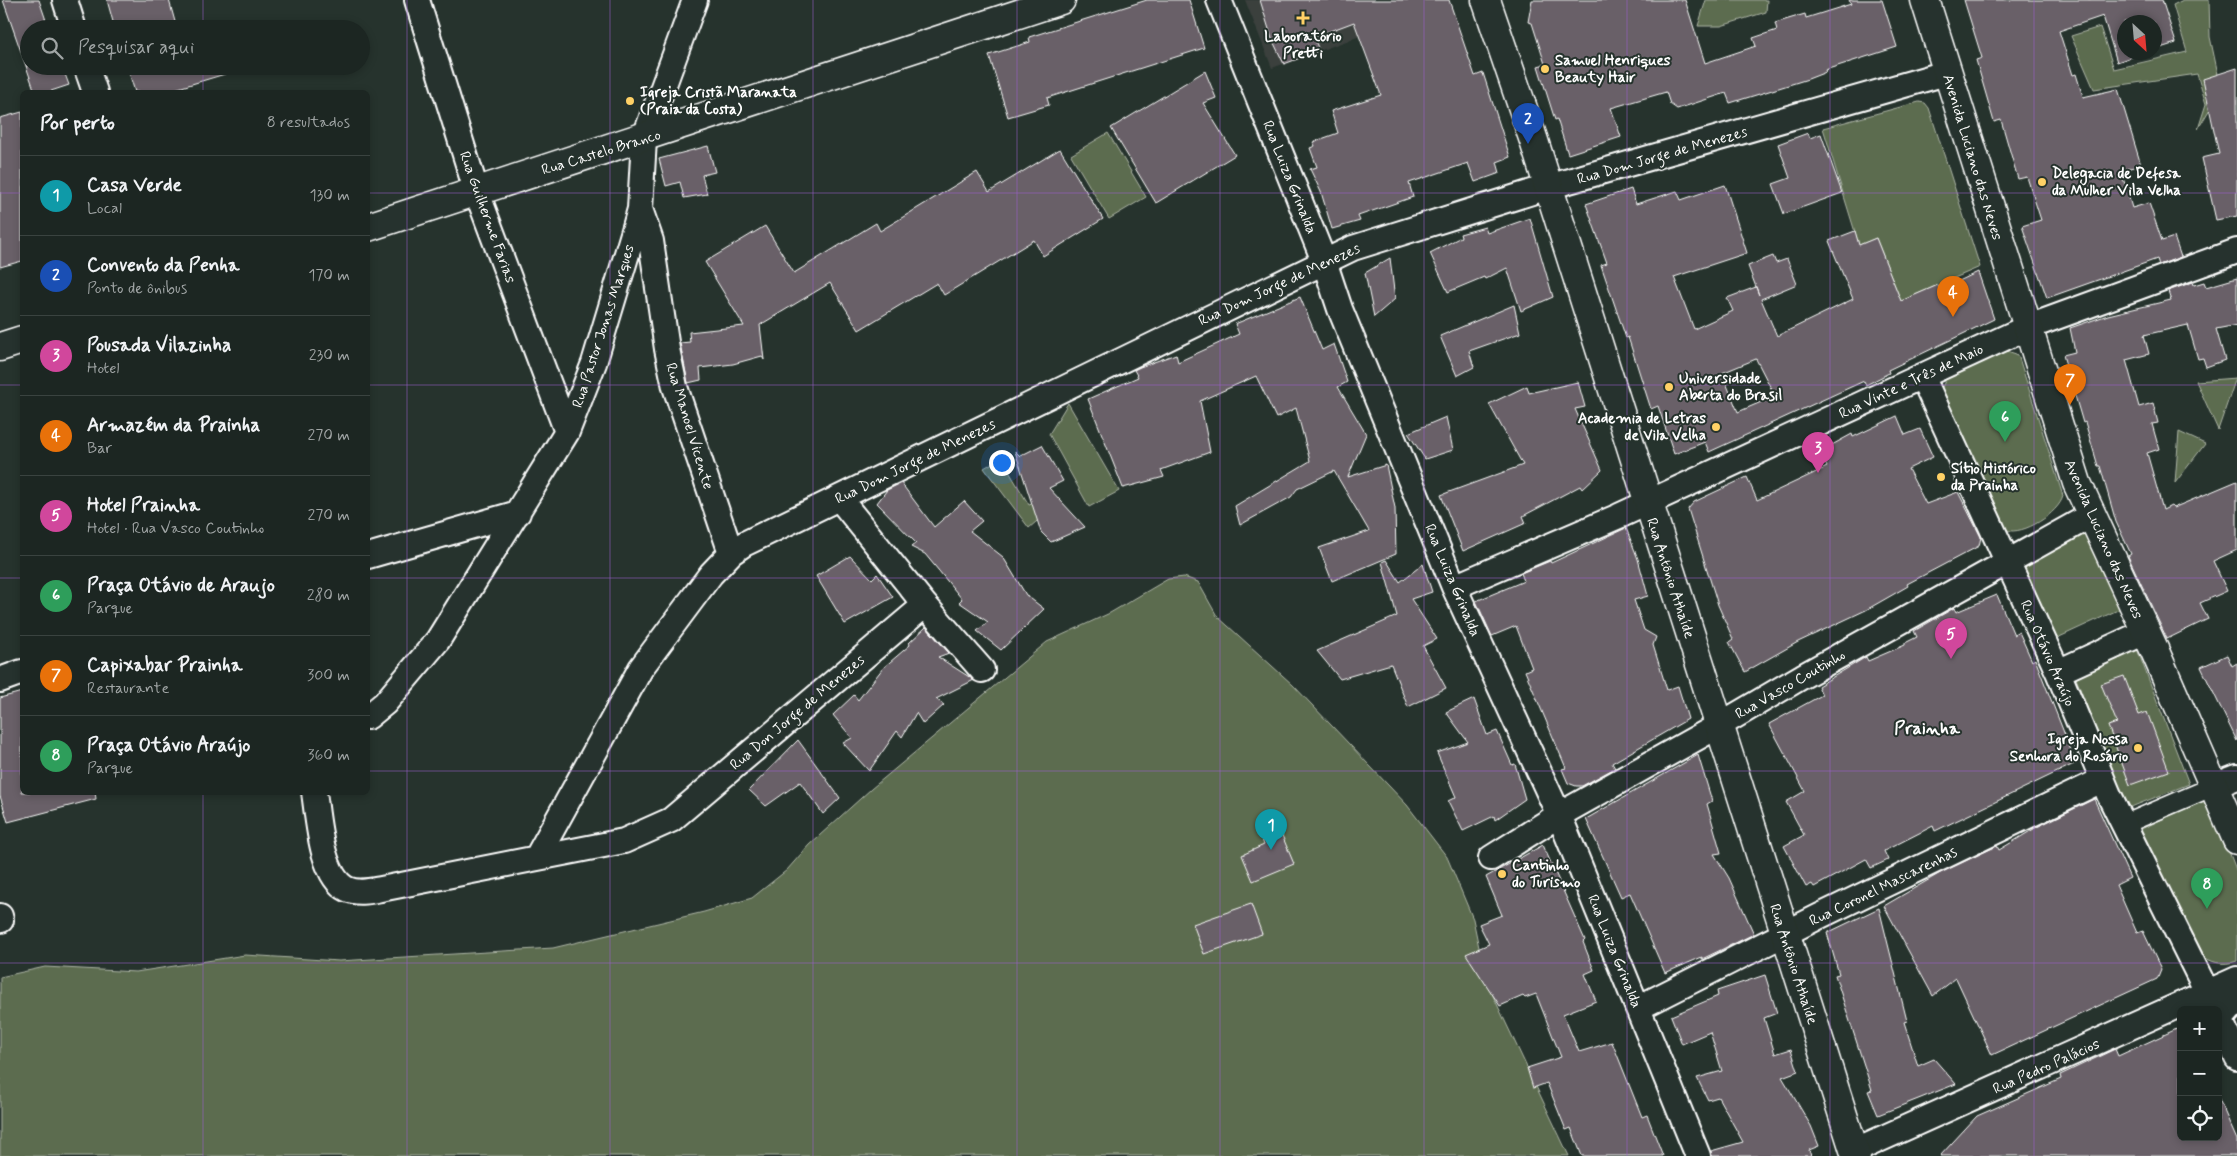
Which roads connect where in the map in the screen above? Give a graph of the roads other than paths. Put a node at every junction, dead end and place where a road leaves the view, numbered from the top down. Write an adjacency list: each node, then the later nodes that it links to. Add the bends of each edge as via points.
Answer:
1 (65, 0): 8 (street)
2 (416, 0): 14 (street, Rua Guilherme Farias)
3 (695, 0): 12 (street, Rua Pastor Jonas Marques)
4 (1061, 0): 12 (main road, Rua Castelo Branco)
5 (1219, 0): 18 (street, Rua Luiza Grinalda)
6 (1486, 0): 13 (main road, Rua Antônio Athaíde)
7 (1925, 0): 9 (main road, Avenida Luciano das Neves)
8 (71, 20)
9 (1946, 74): 13 (street, Rua Dom Jorge de Menezes); 19 (main road, Avenida Luciano das Neves)
10 (89, 75): 11 (street)
11 (94, 90)
12 (644, 139): 14 (main road, Rua Castelo Branco); 15 (street, Rua Pastor Jonas Marques)
13 (1548, 187): 18 (street, Rua Dom Jorge de Menezes, via 1353,248); 25 (main road, Rua Antônio Athaíde)
14 (476, 190): 16 (main road, Rua Castelo Branco); 23 (street, Rua Guilherme Farias)
15 (640, 209): 23 (street, Rua Pastor Jonas Marques, via 594,363); 28 (street, Rua Manoel Vicente, via 651,240 675,387)
16 (370, 226)
17 (2237, 251): 19 (street, Rua Vinte e Três de Maio)
18 (1324, 261): 24 (street, Rua Dom Jorge de Menezes); 31 (street, Rua Luiza Grinalda, via 1340,309)
19 (2026, 328): 22 (street, Rua Vinte e Três de Maio); 27 (main road, Avenida Luciano das Neves, via 2066,454)
20 (20, 341): 21 (main road)
21 (0, 348)
22 (1922, 376): 25 (street, Rua Vinte e Três de Maio); 30 (street, Rua Otávio Araújo)
23 (567, 432): 26 (street, Rua Pastor Jonas Marques)
24 (839, 498): 28 (street, Rua Dom Jorge de Menezes); 32 (street)
25 (1648, 502): 31 (street, Rua Vinte e Três de Maio); 39 (main road, Rua Antônio Athaíde)
26 (518, 513): 29 (street); 38 (street, Rua Pastor Jonas Marques, via 438,640)
27 (2090, 516): 30 (street, Rua Vasco Coutinho); 33 (main road, Avenida Luciano das Neves)
28 (730, 553): 46 (street, via 641,668)
29 (370, 555)
30 (2007, 561): 35 (street, Rua Otávio Araújo); 39 (street, Rua Vasco Coutinho)
31 (1454, 587): 43 (street, Rua Luiza Grinalda)
32 (925, 605): 34 (street); 46 (street, Rua Don Jorge de Menezes, via 671,820 624,841)
33 (2145, 632): 35 (street); 41 (main road, Avenida Luciano das Neves)
34 (982, 670)
35 (2058, 672): 40 (street, Rua Otávio Araújo)
36 (20, 673): 37 (street)
37 (0, 680)
38 (370, 715)
39 (1718, 726): 43 (street, Rua Vasco Coutinho); 48 (main road, Rua Antônio Athaíde)
40 (2102, 780): 44 (street, Rua Otávio Araújo); 48 (street, Rua Coronel Mascarenhas)
41 (2226, 782): 44 (street); 45 (main road, Avenida Luciano das Neves)
42 (314, 795): 46 (street, Rua Don Jorge de Menezes, via 324,855 337,881 358,892)
43 (1559, 815): 47 (street, Rua Vasco Coutinho); 54 (street, Rua Luiza Grinalda)
44 (2123, 825): 51 (street, Rua Otávio Araújo)
45 (2237, 840)
46 (537, 856)
47 (1492, 858)
48 (1785, 935): 54 (street, Rua Coronel Mascarenhas); 58 (main road, Rua Antônio Athaíde)
49 (2237, 979): 52 (street, Rua Pedro Palácios)
50 (2237, 1001): 53 (street)
51 (2214, 1006)
52 (2218, 1006)
53 (2222, 1007)
54 (1638, 1008): 59 (street, Rua Luiza Grinalda)
55 (2222, 1023): 57 (street, Rua Otávio Araújo)
56 (2177, 1025): 58 (street, Rua Pedro Palácios)
57 (2237, 1058)
58 (1855, 1154)
59 (1698, 1156)

